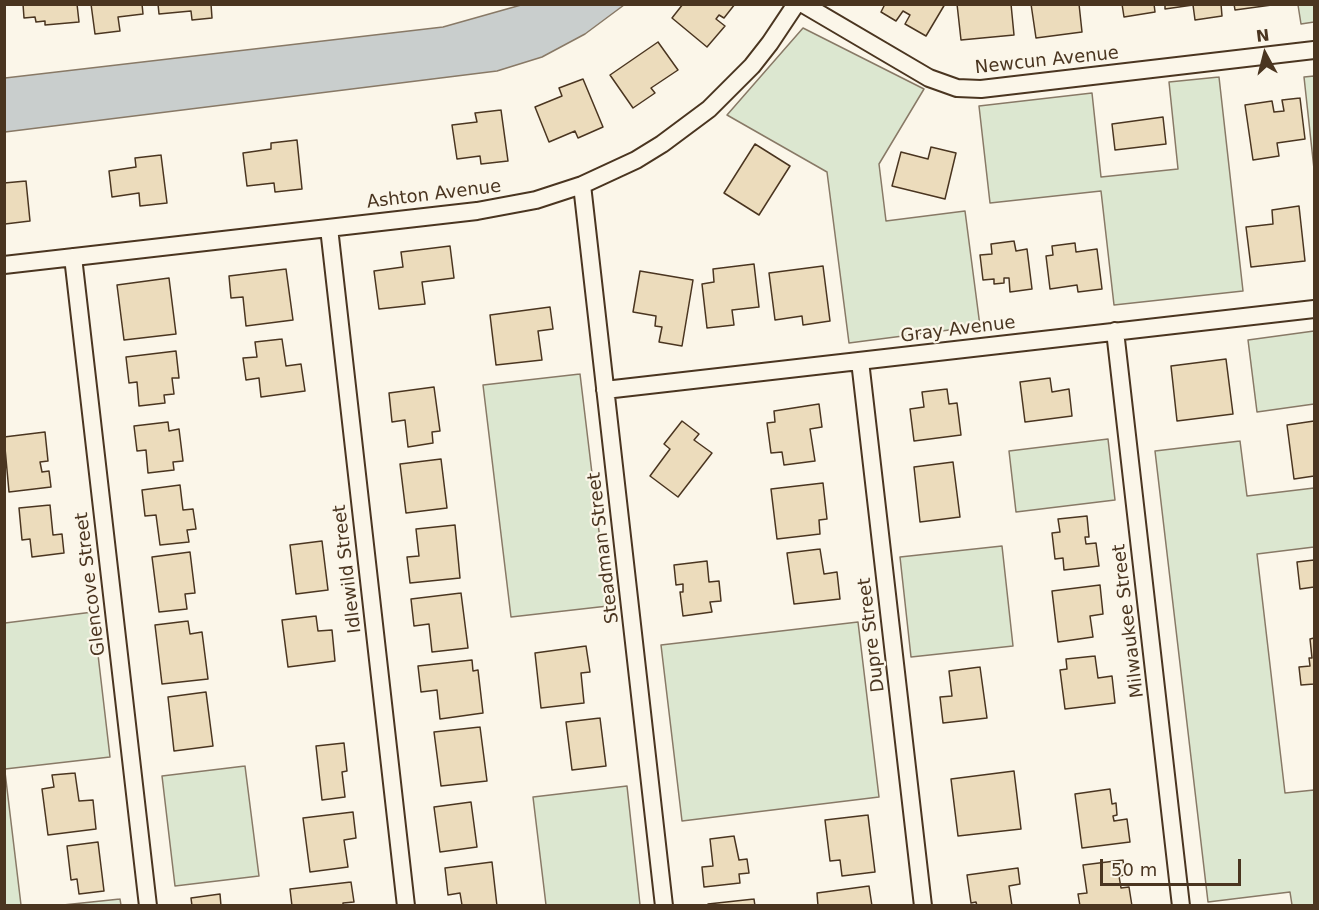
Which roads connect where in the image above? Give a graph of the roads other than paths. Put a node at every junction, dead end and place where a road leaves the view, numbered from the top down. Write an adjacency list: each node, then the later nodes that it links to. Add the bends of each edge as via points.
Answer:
1 (796, 4): 4 (street, Ashton Avenue, via 752,66 710,109 662,144)
2 (803, 4): 3 (street, Newcun Avenue, via 929,78 957,88 981,89)
3 (1314, 50)
4 (582, 185): 5 (street, Ashton Avenue, via 507,206); 11 (street, Steadman Street)
5 (329, 228): 6 (street, Ashton Avenue); 13 (street, Idlewild Street)
6 (74, 257): 7 (street, Ashton Avenue); 12 (street, Glencove Street)
7 (4, 265)
8 (1314, 309): 9 (street, Gray Avenue)
9 (1115, 332): 10 (street, Gray Avenue); 16 (street, Milwaukee Street)
10 (860, 361): 11 (street, Gray Avenue); 15 (street, Dupre Street)
11 (605, 390): 14 (street, Steadman Street)
12 (148, 906)
13 (406, 906)
14 (664, 906)
15 (923, 906)
16 (1181, 906)

